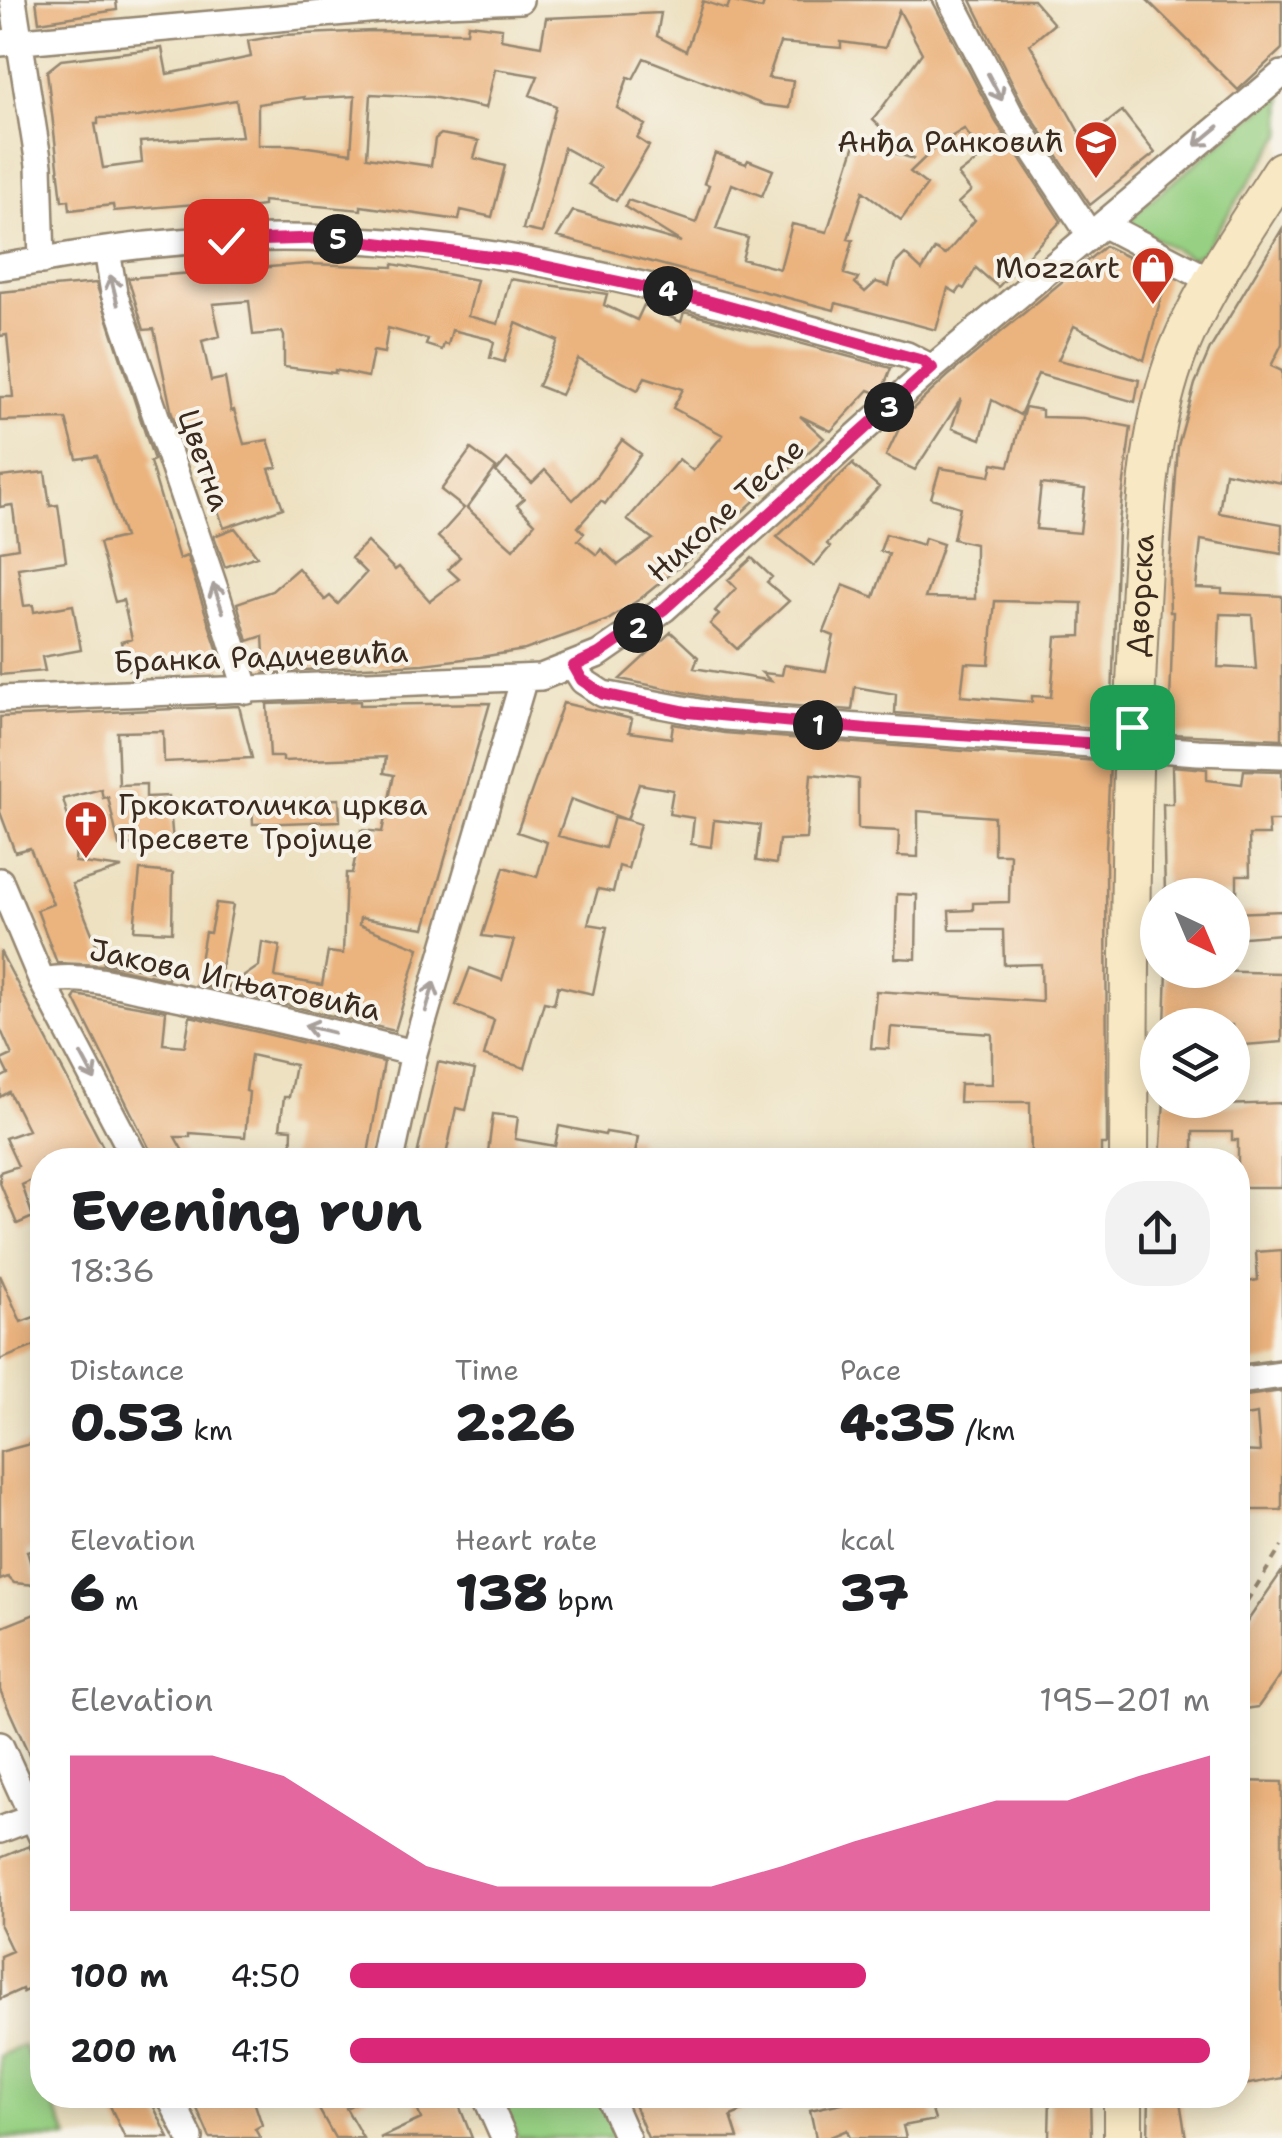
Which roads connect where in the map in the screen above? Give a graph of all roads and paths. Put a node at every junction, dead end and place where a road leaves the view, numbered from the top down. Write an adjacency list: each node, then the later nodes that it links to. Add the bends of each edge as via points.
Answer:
1 (13, 0): 5 (street)
2 (520, 0): 4 (street)
3 (950, 0): 8 (street, one-way to 8, via 1010,114)
4 (446, 2): 5 (street)
5 (9, 43): 10 (street, via 39,166)
6 (1282, 74): 8 (street, Николе Тесле, one-way to 8)
7 (1282, 171): 12 (main road, Дворска)
8 (1097, 230): 12 (street); 13 (street, Николе Тесле)
9 (107, 250): 10 (street); 13 (street, via 335,238 430,247 704,300); 16 (street, Цветна, one-way to 9, via 114,292)
10 (42, 261): 11 (street)
11 (0, 267)
12 (1214, 282): 18 (main road, Дворска, via 1173,364 1153,450)
13 (932, 368): 14 (street, Николе Тесле, via 664,609)
14 (574, 666): 15 (street, Николе Тесле); 18 (street, via 603,694 687,712)
15 (524, 678): 16 (street, Бранка Радичевића); 22 (street, one-way to 15)
16 (247, 691): 17 (street, Бранка Радичевића)
17 (0, 698)
18 (1132, 746): 19 (street); 25 (main road, Дворска)
19 (1282, 755)
20 (1, 884): 21 (street)
21 (42, 981): 22 (street, Јакова Игњатовића, one-way to 21, via 119,985 63,977); 23 (street, one-way to 23)
22 (414, 1053): 24 (street)
23 (130, 1148)
24 (394, 1148)
25 (1128, 1148)
26 (1282, 1375): 27 (street)
27 (1250, 1379)
28 (1282, 1546): 29 (path)
29 (1250, 1596)
30 (0, 1745): 31 (street)
31 (30, 1803)
32 (30, 1824): 33 (street)
33 (0, 1830)
34 (175, 2108): 38 (street)
35 (491, 2108): 39 (street)
36 (614, 2108): 40 (street)
37 (1123, 2108): 41 (main road)
38 (190, 2138)
39 (504, 2138)
40 (627, 2138)
41 (1123, 2138)

